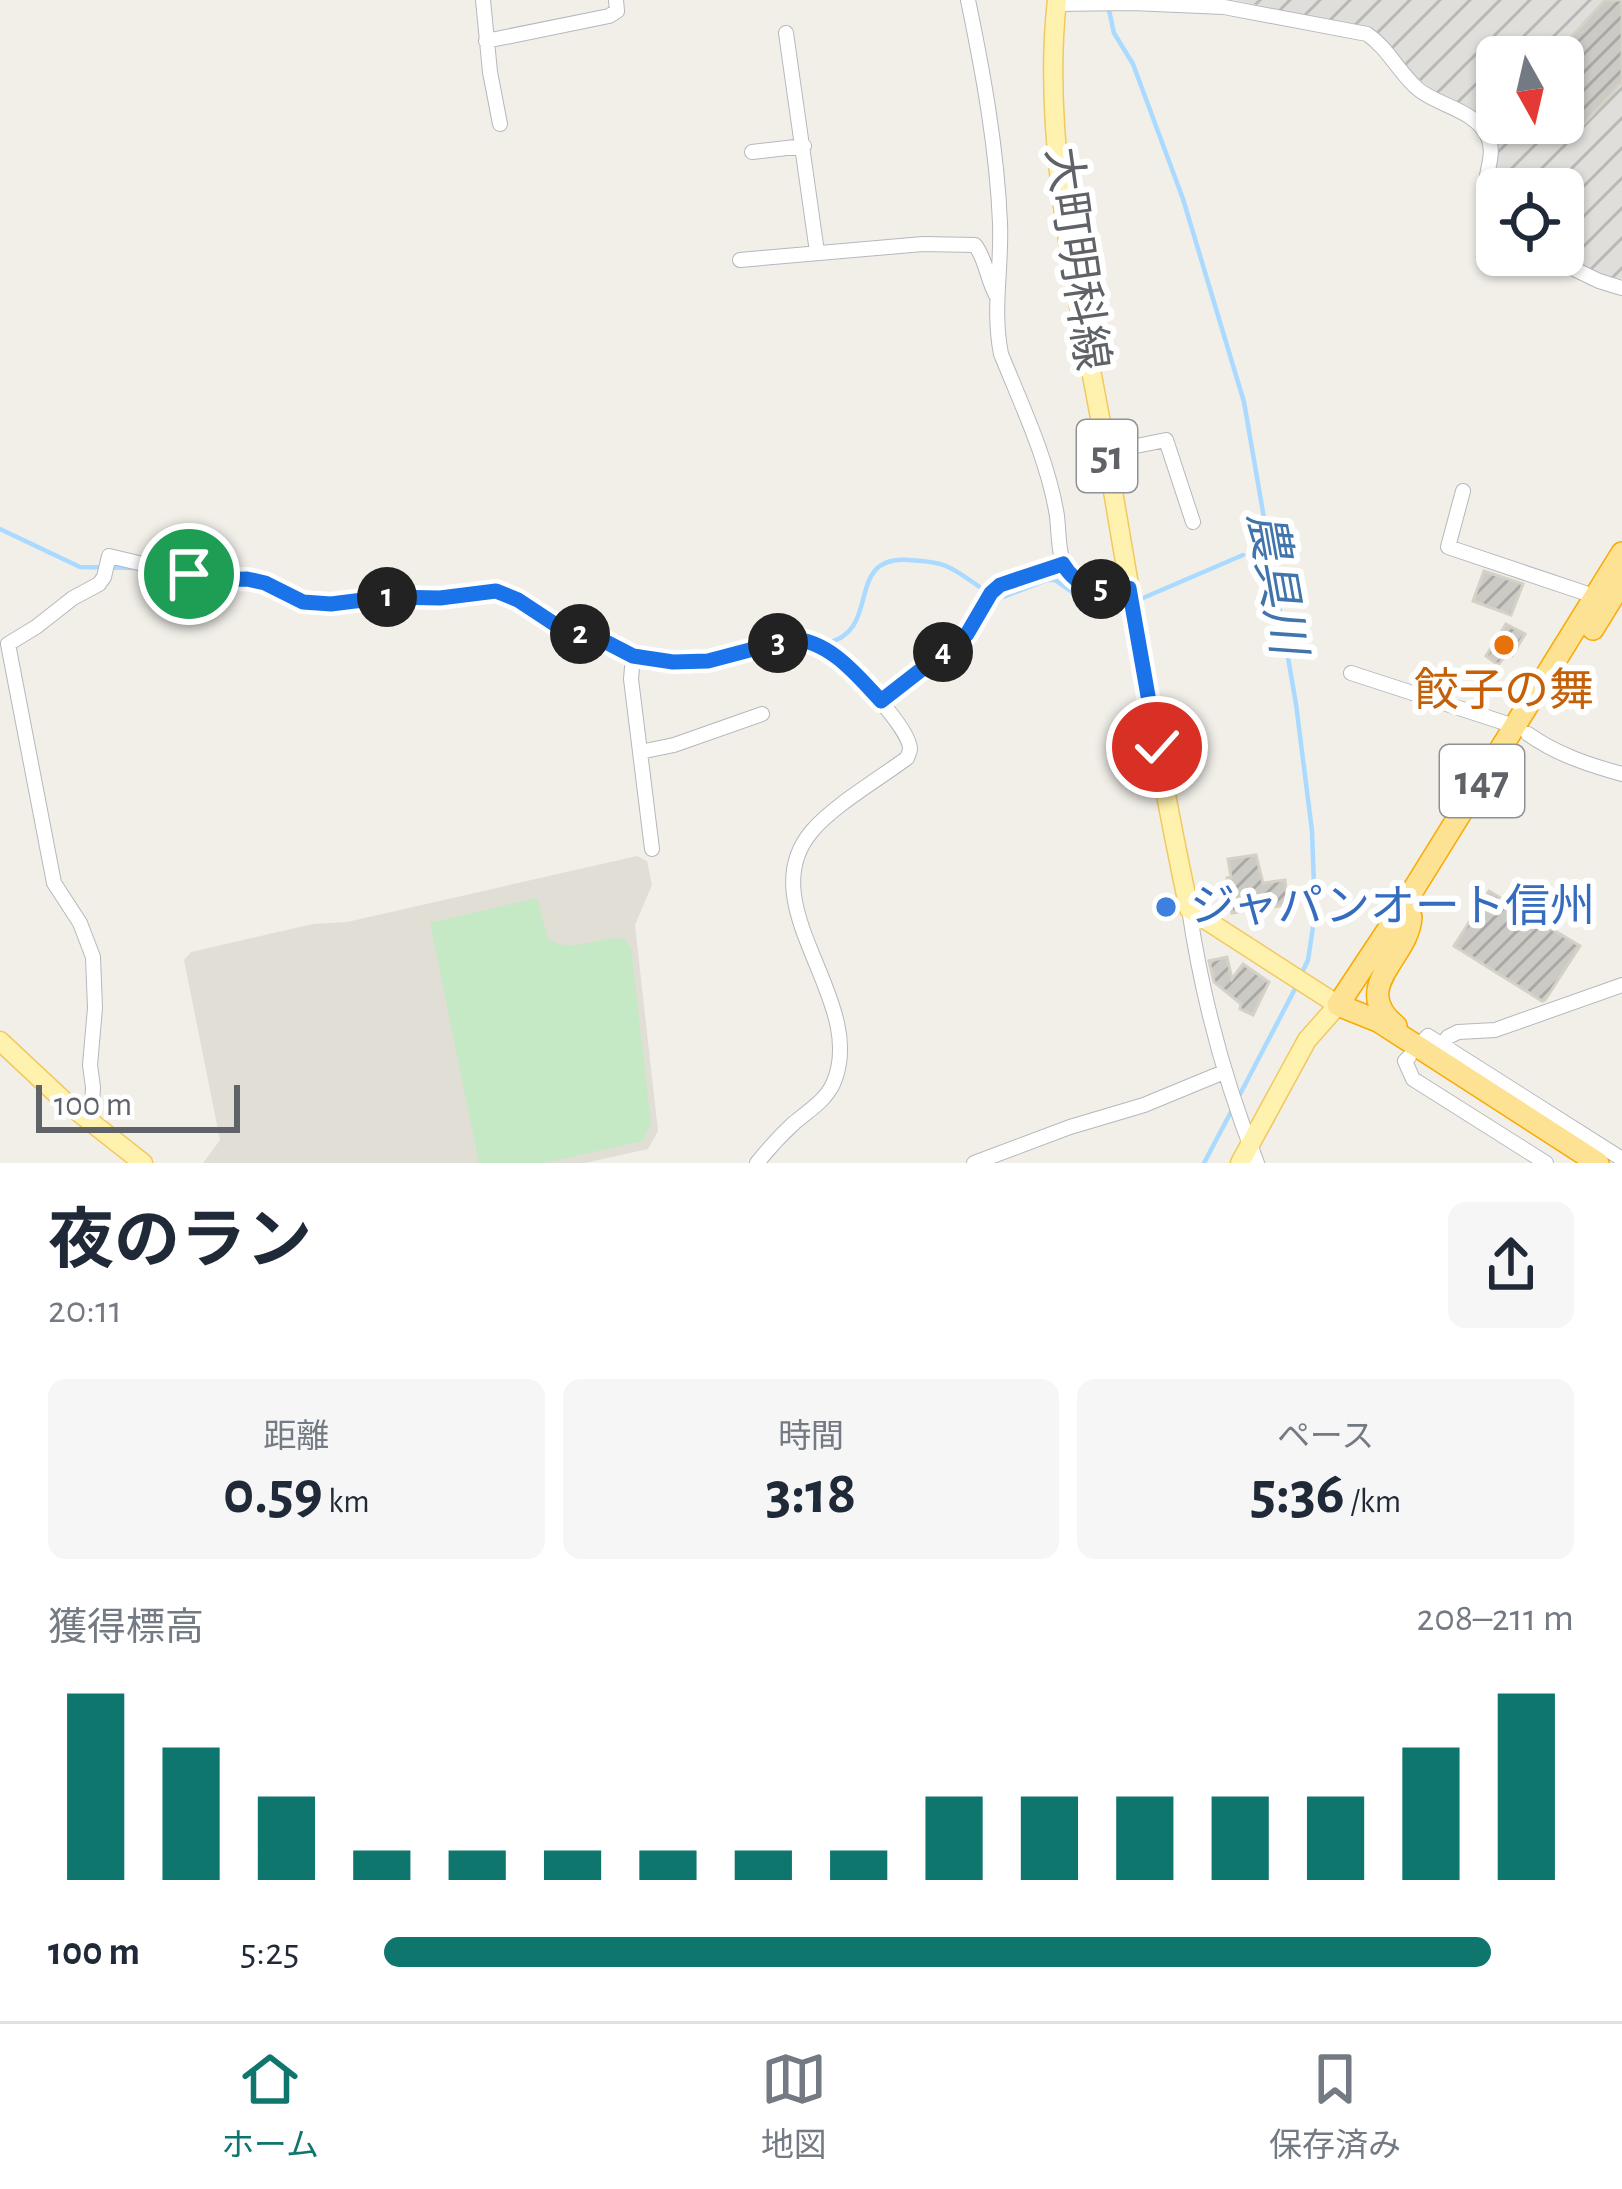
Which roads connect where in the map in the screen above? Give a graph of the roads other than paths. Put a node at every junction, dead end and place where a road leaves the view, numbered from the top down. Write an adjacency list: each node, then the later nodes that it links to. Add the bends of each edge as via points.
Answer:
1 (484, 0): 6 (street)
2 (616, 0): 6 (street, via 609,16)
3 (968, 0): 15 (street, via 994,154)
4 (1056, 2): 10 (street, via 1224,7 1367,34 1418,89 1487,135); 16 (main road, 大町明科線 / 51, via 1060,176)
5 (786, 33): 8 (street)
6 (485, 41): 7 (street)
7 (500, 124)
8 (804, 146): 9 (street); 11 (street)
9 (752, 152)
10 (1488, 168)
11 (817, 253): 12 (street); 15 (street, via 975,245)
12 (740, 260)
13 (1584, 274): 14 (street)
14 (1622, 287)
15 (996, 295): 20 (street, via 1001,354 1047,472)
16 (1106, 452): 18 (street, via 1166,440); 22 (main road, 大町明科線 / 51)
17 (1463, 491): 23 (street, via 1448,547)
18 (1193, 522)
19 (1622, 554): 23 (highway, 147)
20 (1063, 564): 22 (street, via 1079,584); 26 (street, via 1000,585 967,634)
21 (1622, 582): 28 (highway, 147)
22 (1129, 588): 32 (main road, 大町明科線 / 51)
23 (1594, 598): 28 (highway, 147)
24 (633, 656): 26 (street, via 694,662 803,640 829,651); 29 (street); 39 (street, via 562,629 496,591 303,602 265,583 211,580 109,556 99,584 8,644 54,883 93,957)
25 (1351, 673): 28 (street)
26 (881, 701): 43 (street, via 906,737 908,758 810,833 793,877 802,928 832,998 838,1066 826,1097)
27 (762, 714): 29 (street)
28 (1521, 731): 30 (street); 33 (highway, 147); 35 (highway, 147)
29 (640, 752): 31 (street)
30 (1622, 774)
31 (652, 849)
32 (1189, 909): 35 (main road); 38 (street)
33 (1411, 917): 35 (highway, 147, via 1371,978); 37 (highway, 147, via 1378,996 1384,1016)
34 (1622, 985): 37 (street)
35 (1338, 1005): 37 (highway, 147, via 1368,1031); 40 (main road)
36 (0, 1041): 39 (main road)
37 (1422, 1050): 41 (street); 47 (street, via 1405,1061 1413,1078); 48 (highway, 147); 49 (highway, 147)
38 (1224, 1072): 40 (street); 44 (street)
39 (87, 1120): 42 (main road)
40 (1246, 1135): 45 (main road); 46 (street)
41 (1622, 1160)
42 (143, 1163)
43 (757, 1163)
44 (974, 1163)
45 (1240, 1163)
46 (1257, 1163)
47 (1546, 1163)
48 (1572, 1163)
49 (1598, 1163)

